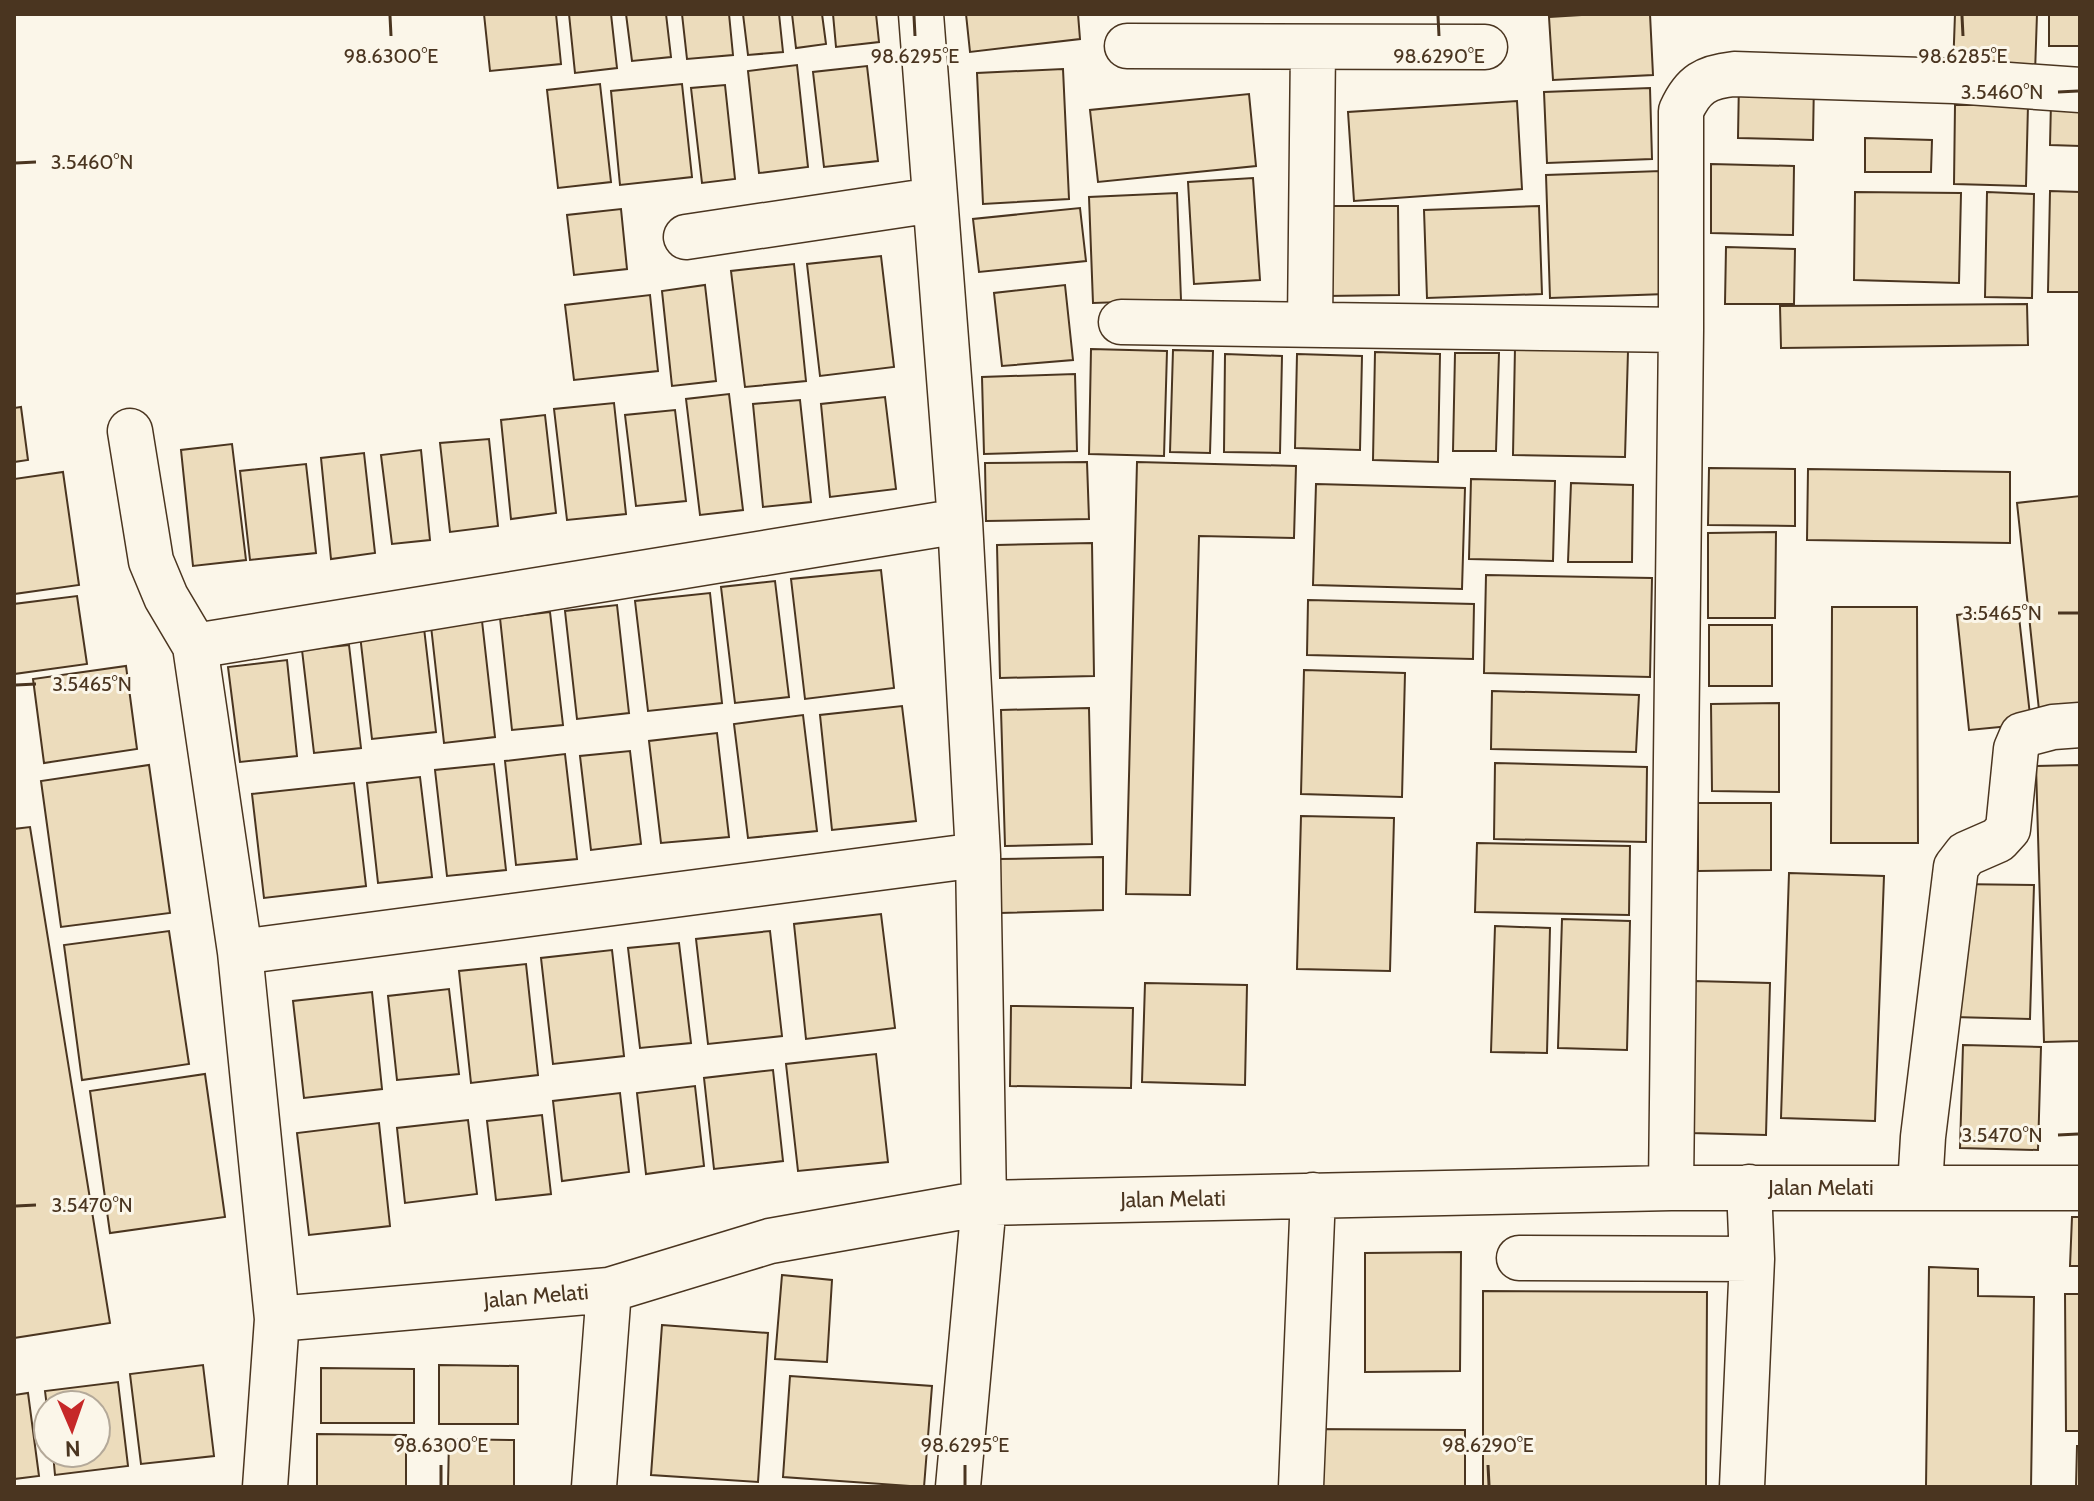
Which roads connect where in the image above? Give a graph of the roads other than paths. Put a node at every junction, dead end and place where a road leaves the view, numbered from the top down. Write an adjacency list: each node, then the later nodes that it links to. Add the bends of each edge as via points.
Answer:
1 (921, 14): 6 (street)
2 (1127, 46): 3 (street)
3 (1313, 47): 4 (street); 9 (street)
4 (1485, 47)
5 (2080, 90): 10 (street, via 1954,81 1711,77 1687,97 1681,111)
6 (934, 200): 7 (street); 12 (street)
7 (686, 237)
8 (1121, 322): 9 (street)
9 (1310, 324): 10 (street)
10 (1681, 330): 19 (street)
11 (130, 431): 13 (street, via 151,561)
12 (960, 521): 13 (street); 15 (street)
13 (195, 646): 16 (street)
14 (2080, 725): 18 (street, via 2022,735 2008,829 1998,840 1966,854 1956,867)
15 (978, 855): 16 (street); 22 (street)
16 (240, 952): 26 (street)
17 (1749, 1187): 18 (street, Jalan Melati); 19 (street, Jalan Melati); 24 (street)
18 (1920, 1187): 20 (street, Jalan Melati)
19 (1671, 1188): 21 (street, Jalan Melati)
20 (2080, 1188)
21 (1313, 1195): 22 (street, Jalan Melati); 30 (street)
22 (984, 1203): 25 (street, Jalan Melati, via 770,1241); 29 (street)
23 (1519, 1258): 24 (street)
24 (1752, 1259): 31 (street)
25 (609, 1290): 26 (street, Jalan Melati); 28 (street)
26 (277, 1319): 27 (street)
27 (265, 1487)
28 (594, 1487)
29 (958, 1487)
30 (1301, 1487)
31 (1742, 1487)

